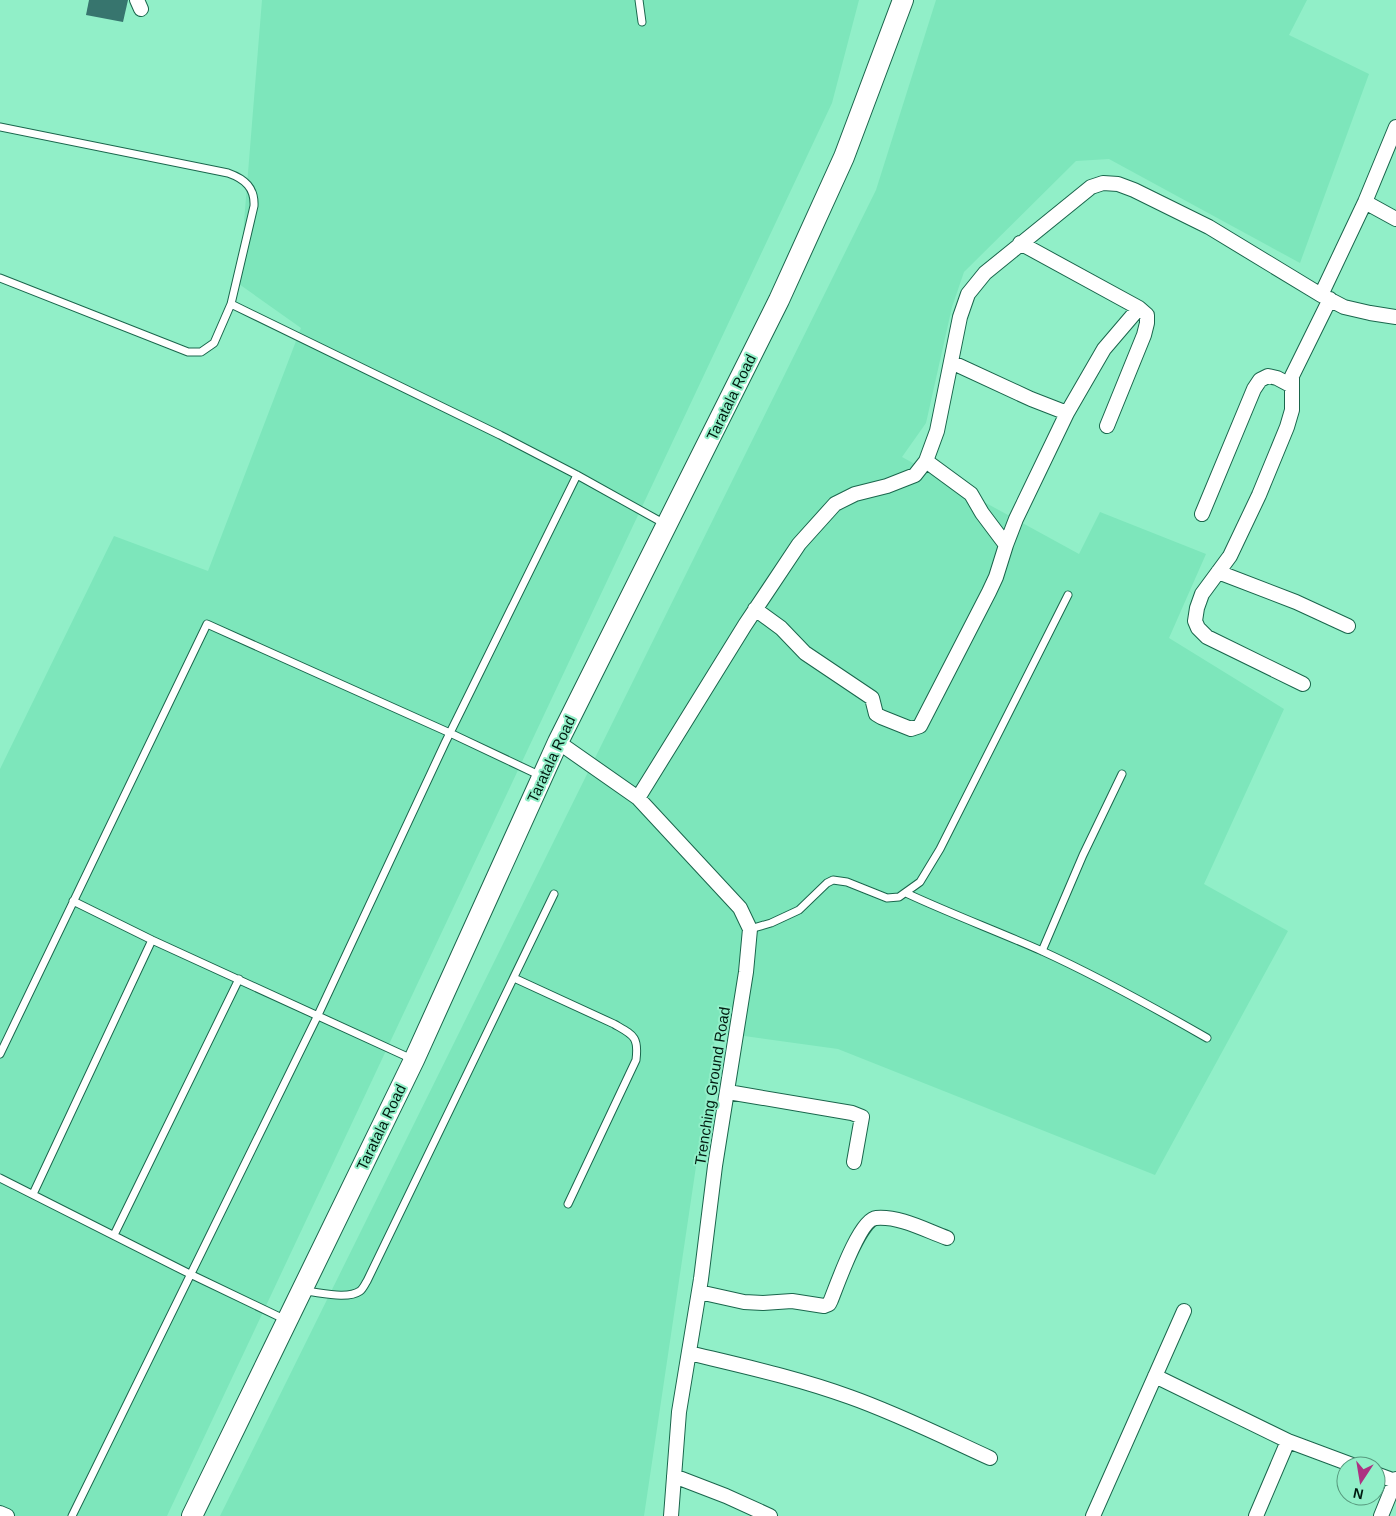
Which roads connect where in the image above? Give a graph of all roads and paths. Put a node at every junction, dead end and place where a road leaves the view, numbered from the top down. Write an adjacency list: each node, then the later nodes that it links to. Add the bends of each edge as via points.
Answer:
1 (639, 0): 3 (lane)
2 (902, 0): 21 (street, Taratala Road, via 844,158 779,300)
3 (642, 22)
4 (0, 127): 11 (lane, via 228,173 244,180 251,189 254,206)
5 (1396, 127): 6 (street)
6 (1365, 202): 7 (street); 10 (street)
7 (1396, 219)
8 (1020, 244): 10 (street, via 1092,187 1103,183 1118,184 1209,227); 12 (street); 14 (street, via 985,273 968,294)
9 (0, 278): 11 (lane, via 188,352 201,352 214,343)
10 (1325, 297): 13 (street, via 1344,307); 15 (street, via 1292,376)
11 (231, 304): 19 (lane)
12 (1138, 308): 16 (street, via 1104,349); 17 (street, via 1147,315 1148,323)
13 (1396, 317)
14 (951, 362): 16 (street); 18 (street, via 937,431)
15 (1292, 386): 20 (street, via 1268,376 1260,380); 23 (street, via 1292,410 1287,427 1259,496 1230,556)
16 (1067, 413): 22 (street)
17 (1107, 426)
18 (926, 461): 22 (street, via 971,494); 25 (street, via 915,475 855,494 835,504 799,544)
19 (577, 474): 21 (lane); 28 (lane)
20 (1202, 514)
21 (668, 525): 29 (street, Taratala Road)
22 (1006, 545): 25 (street, via 989,592 923,722 916,728 904,727 876,714 872,698 805,654 781,628)
23 (1218, 572): 26 (street); 27 (street, via 1202,594 1194,621 1198,628 1218,643)
24 (1068, 595): 33 (lane, via 940,849 920,882)
25 (755, 609): 32 (street)
26 (1348, 626)
27 (1302, 684)
28 (450, 732): 31 (lane); 35 (lane, via 207,624); 41 (lane)
29 (558, 742): 31 (street, Taratala Road); 32 (street)
30 (1122, 774): 38 (lane)
31 (543, 776): 44 (street, Taratala Road)
32 (638, 798): 36 (street, via 740,908)
33 (906, 893): 36 (lane, via 887,898 833,880 799,910); 38 (lane)
34 (554, 894): 39 (lane)
35 (73, 901): 37 (lane); 43 (lane)
36 (750, 929): 45 (street, Trenching Ground Road)
37 (152, 940): 40 (lane); 48 (lane)
38 (1042, 951): 42 (lane)
39 (514, 978): 49 (lane, via 614,1024 636,1038 636,1060); 53 (lane, via 361,1290 340,1295)
40 (239, 979): 41 (lane); 50 (lane)
41 (318, 1015): 44 (lane); 52 (lane)
42 (1207, 1038)
43 (0, 1054)
44 (414, 1060): 53 (street, Taratala Road)
45 (728, 1092): 46 (street, via 862,1117); 54 (street, Trenching Ground Road)
46 (854, 1162)
47 (0, 1178): 48 (lane)
48 (33, 1194): 50 (lane)
49 (568, 1204)
50 (114, 1235): 52 (lane)
51 (947, 1238): 54 (street, via 899,1220 870,1220 829,1304 824,1306 744,1302)
52 (190, 1274): 56 (lane); 66 (lane)
53 (301, 1290): 56 (street, Taratala Road)
54 (698, 1292): 57 (street, Trenching Ground Road)
55 (1184, 1311): 58 (street)
56 (287, 1321): 67 (street, Taratala Road)
57 (689, 1353): 60 (street, via 777,1374 849,1397 904,1418); 62 (street, Trenching Ground Road, via 679,1412)
58 (1155, 1376): 59 (street); 70 (street)
59 (1288, 1441): 61 (street); 71 (street)
60 (990, 1458)
61 (1336, 1459)
62 (674, 1476): 68 (street, Trenching Ground Road); 69 (street)
63 (1396, 1480): 72 (street)
64 (0, 1513): 65 (street)
65 (7, 1516)
66 (72, 1516)
67 (192, 1516)
68 (671, 1516)
69 (770, 1516)
70 (1093, 1516)
71 (1256, 1516)
72 (1380, 1516)

